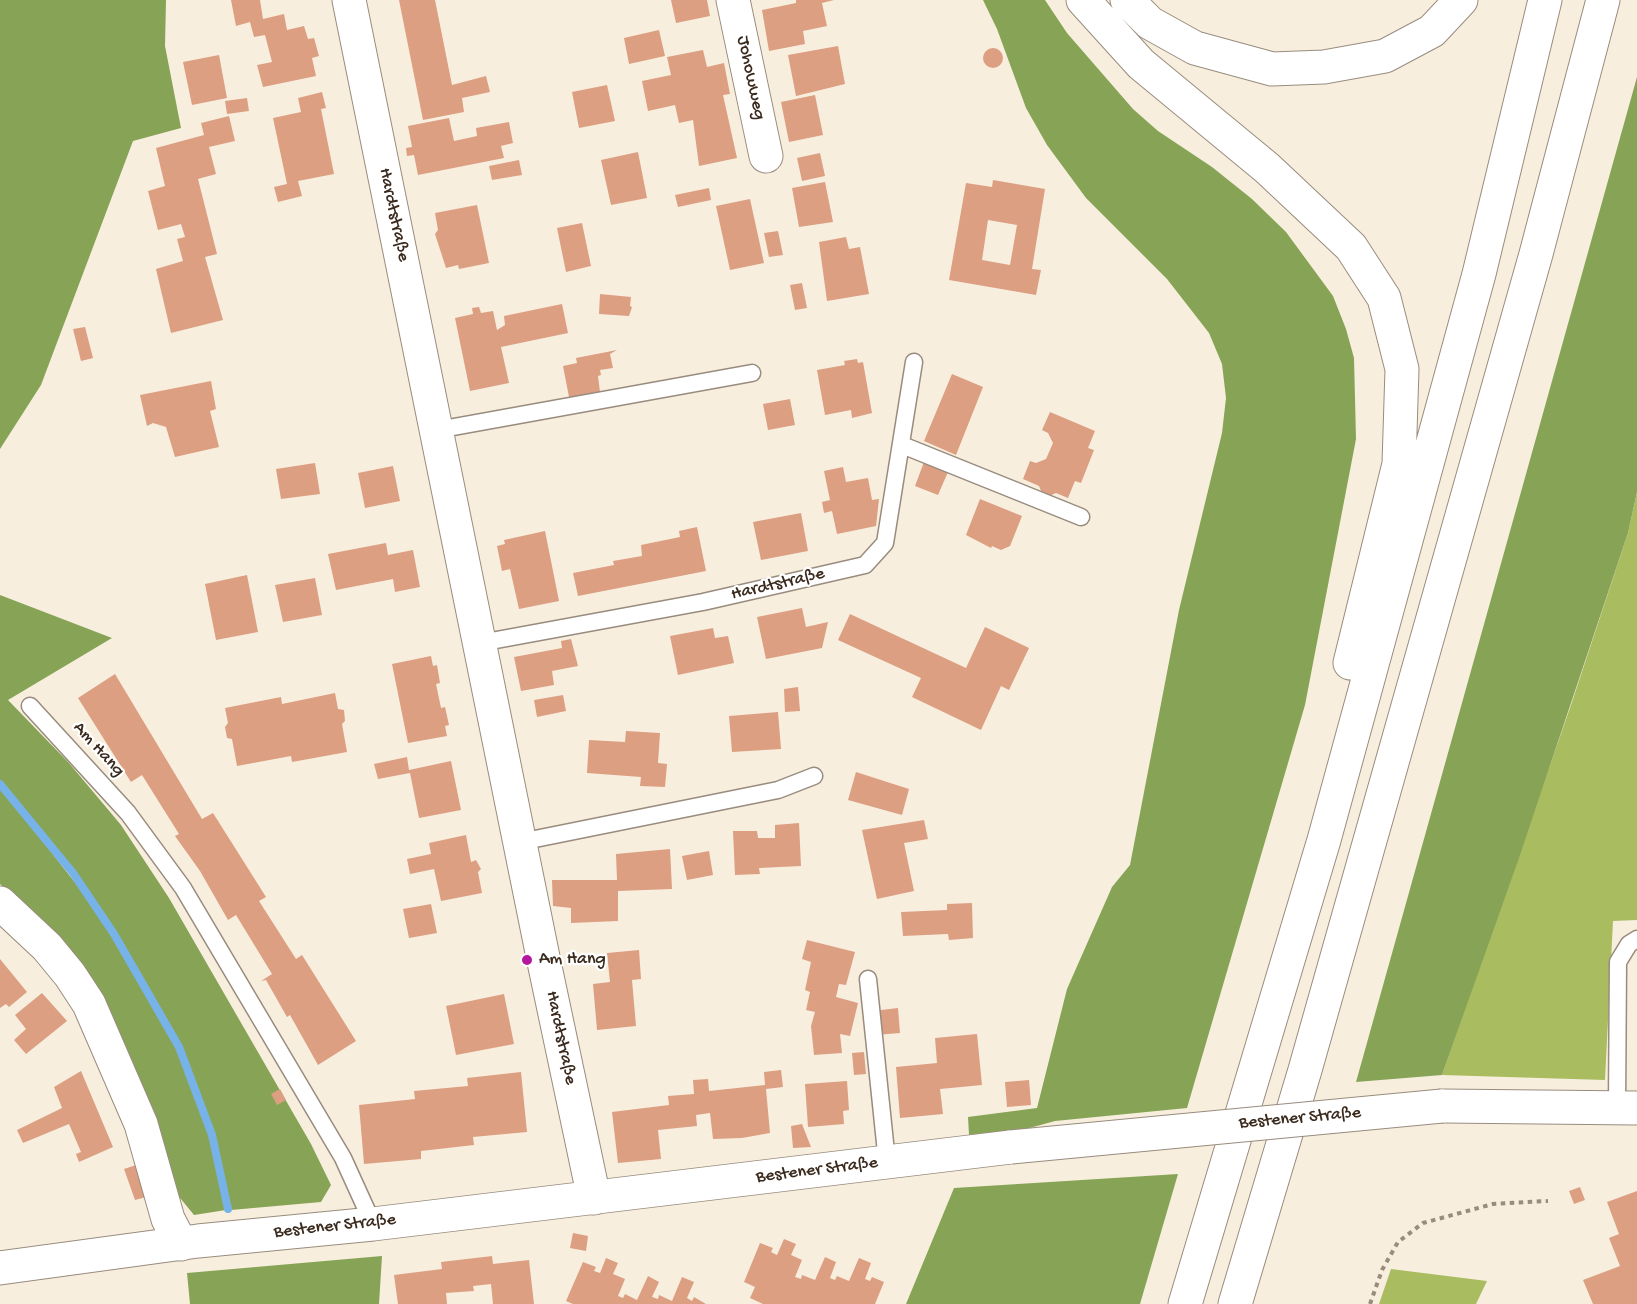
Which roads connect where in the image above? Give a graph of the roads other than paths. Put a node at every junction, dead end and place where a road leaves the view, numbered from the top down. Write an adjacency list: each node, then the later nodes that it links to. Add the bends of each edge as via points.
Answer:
1 (349, 0): 11 (main road, Hardtstraße)
2 (734, 0): 8 (main road, Johowweg)
3 (1083, 0): 17 (main road, via 1141,64 1267,168 1350,247 1384,298 1402,369 1399,464 1321,783)
4 (1127, 0): 5 (main road, via 1149,23 1195,48 1272,69 1324,67 1385,56 1432,31)
5 (1461, 0)
6 (1545, 0): 17 (main road, via 1479,274)
7 (1603, 0): 29 (main road, via 1533,266 1309,1058)
8 (766, 156)
9 (914, 362): 12 (lane, Hardtstraße)
10 (752, 373): 11 (lane)
11 (437, 430): 14 (main road, Hardtstraße)
12 (902, 445): 13 (lane); 14 (lane, Hardtstraße, via 885,543 865,565 703,602)
13 (1081, 517)
14 (480, 643): 18 (main road, Hardtstraße)
15 (30, 706): 25 (lane, Am Hang, via 128,813 183,888 344,1158)
16 (814, 776): 18 (lane, via 778,790)
17 (1324, 840): 28 (main road)
18 (520, 842): 24 (main road, Hardtstraße)
19 (0, 903): 26 (main road, via 47,947 89,1004 141,1124 168,1219)
20 (1637, 939): 22 (lane, via 1618,962)
21 (868, 979): 23 (lane)
22 (1627, 1107): 23 (main road, Bestener Straße, bridge, via 1442,1106)
23 (887, 1162): 24 (main road, Bestener Straße)
24 (594, 1198): 25 (main road, Bestener Straße)
25 (373, 1224): 26 (main road, Bestener Straße)
26 (190, 1242): 27 (main road, Bestener Straße)
27 (0, 1268)
28 (1185, 1304)
29 (1235, 1304)

